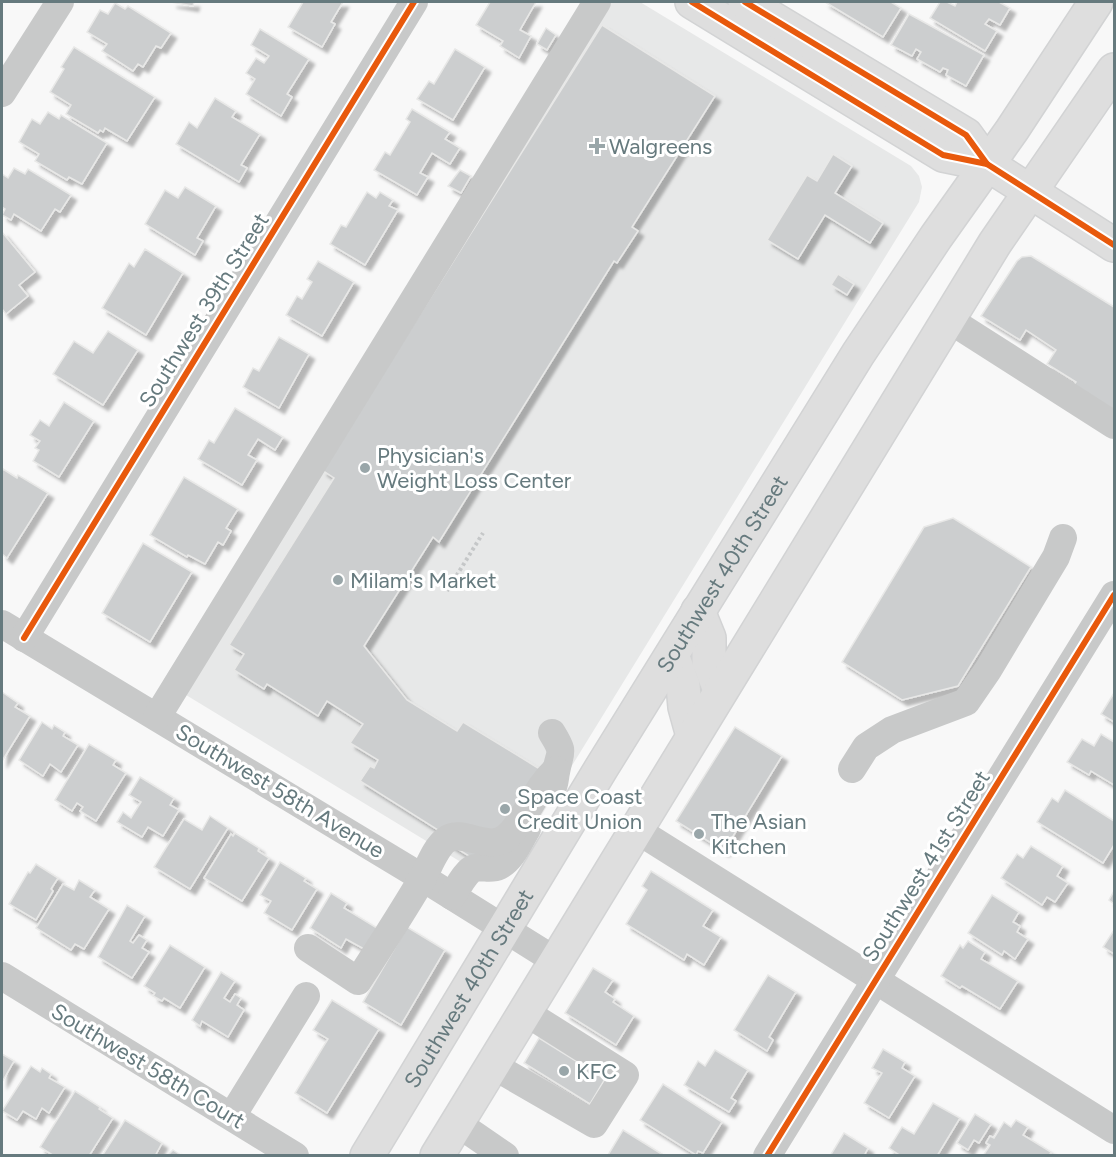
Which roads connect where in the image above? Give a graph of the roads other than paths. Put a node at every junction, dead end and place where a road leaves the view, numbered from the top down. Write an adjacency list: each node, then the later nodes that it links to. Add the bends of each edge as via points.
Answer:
1 (60, 2): 9 (street)
2 (414, 2): 18 (street, Southwest 39th Street)
3 (597, 2): 21 (street)
4 (692, 2): 7 (main road)
5 (1096, 2): 10 (main road, Southwest 40th Street)
6 (754, 7): 7 (main road, via 770,25); 10 (main road, via 966,135)
7 (763, 46): 10 (main road, via 943,155)
8 (1114, 70): 11 (main road)
9 (2, 93)
10 (987, 164): 11 (main road); 17 (main road, Southwest 40th Street, via 858,354)
11 (1029, 191): 12 (main road); 13 (main road)
12 (1114, 245)
13 (948, 320): 14 (street); 20 (main road)
14 (1114, 425)
15 (1063, 538): 24 (street, via 1056,557 966,702 892,730 866,747)
16 (1114, 595): 33 (street, Southwest 41st Street)
17 (698, 611): 19 (main road, Southwest 40th Street); 20 (main road, via 709,638 709,662)
18 (13, 631): 21 (street, Southwest 58th Avenue)
19 (672, 656): 23 (main road, via 683,685 684,707); 29 (main road, Southwest 40th Street)
20 (720, 690): 23 (main road)
21 (157, 717): 27 (street, Southwest 58th Avenue)
22 (552, 733): 25 (street, via 561,747)
23 (693, 736): 26 (main road)
24 (852, 769)
25 (556, 770): 27 (street, via 546,778 506,839 496,843 458,836 448,838); 28 (street, via 555,784 511,855 499,866 469,872)
26 (635, 830): 31 (main road); 33 (street)
27 (423, 878): 28 (street, Southwest 58th Avenue); 30 (street, via 358,981)
28 (452, 896): 29 (street, Southwest 58th Avenue)
29 (504, 930): 31 (street, Southwest 58th Avenue); 41 (main road, Southwest 40th Street)
30 (308, 948)
31 (556, 961): 35 (main road)
32 (2, 976): 37 (street, Southwest 58th Court)
33 (876, 980): 39 (street); 44 (street, Southwest 41st Street)
34 (306, 996): 37 (street)
35 (525, 1012): 36 (main road); 36 (street, via 625,1075 594,1124)
36 (492, 1065): 38 (main road)
37 (232, 1116): 40 (street, Southwest 58th Court)
38 (457, 1123): 42 (main road); 43 (street)
39 (1114, 1130)
40 (295, 1155)
41 (366, 1155)
42 (437, 1155)
43 (505, 1155)
44 (767, 1155)

